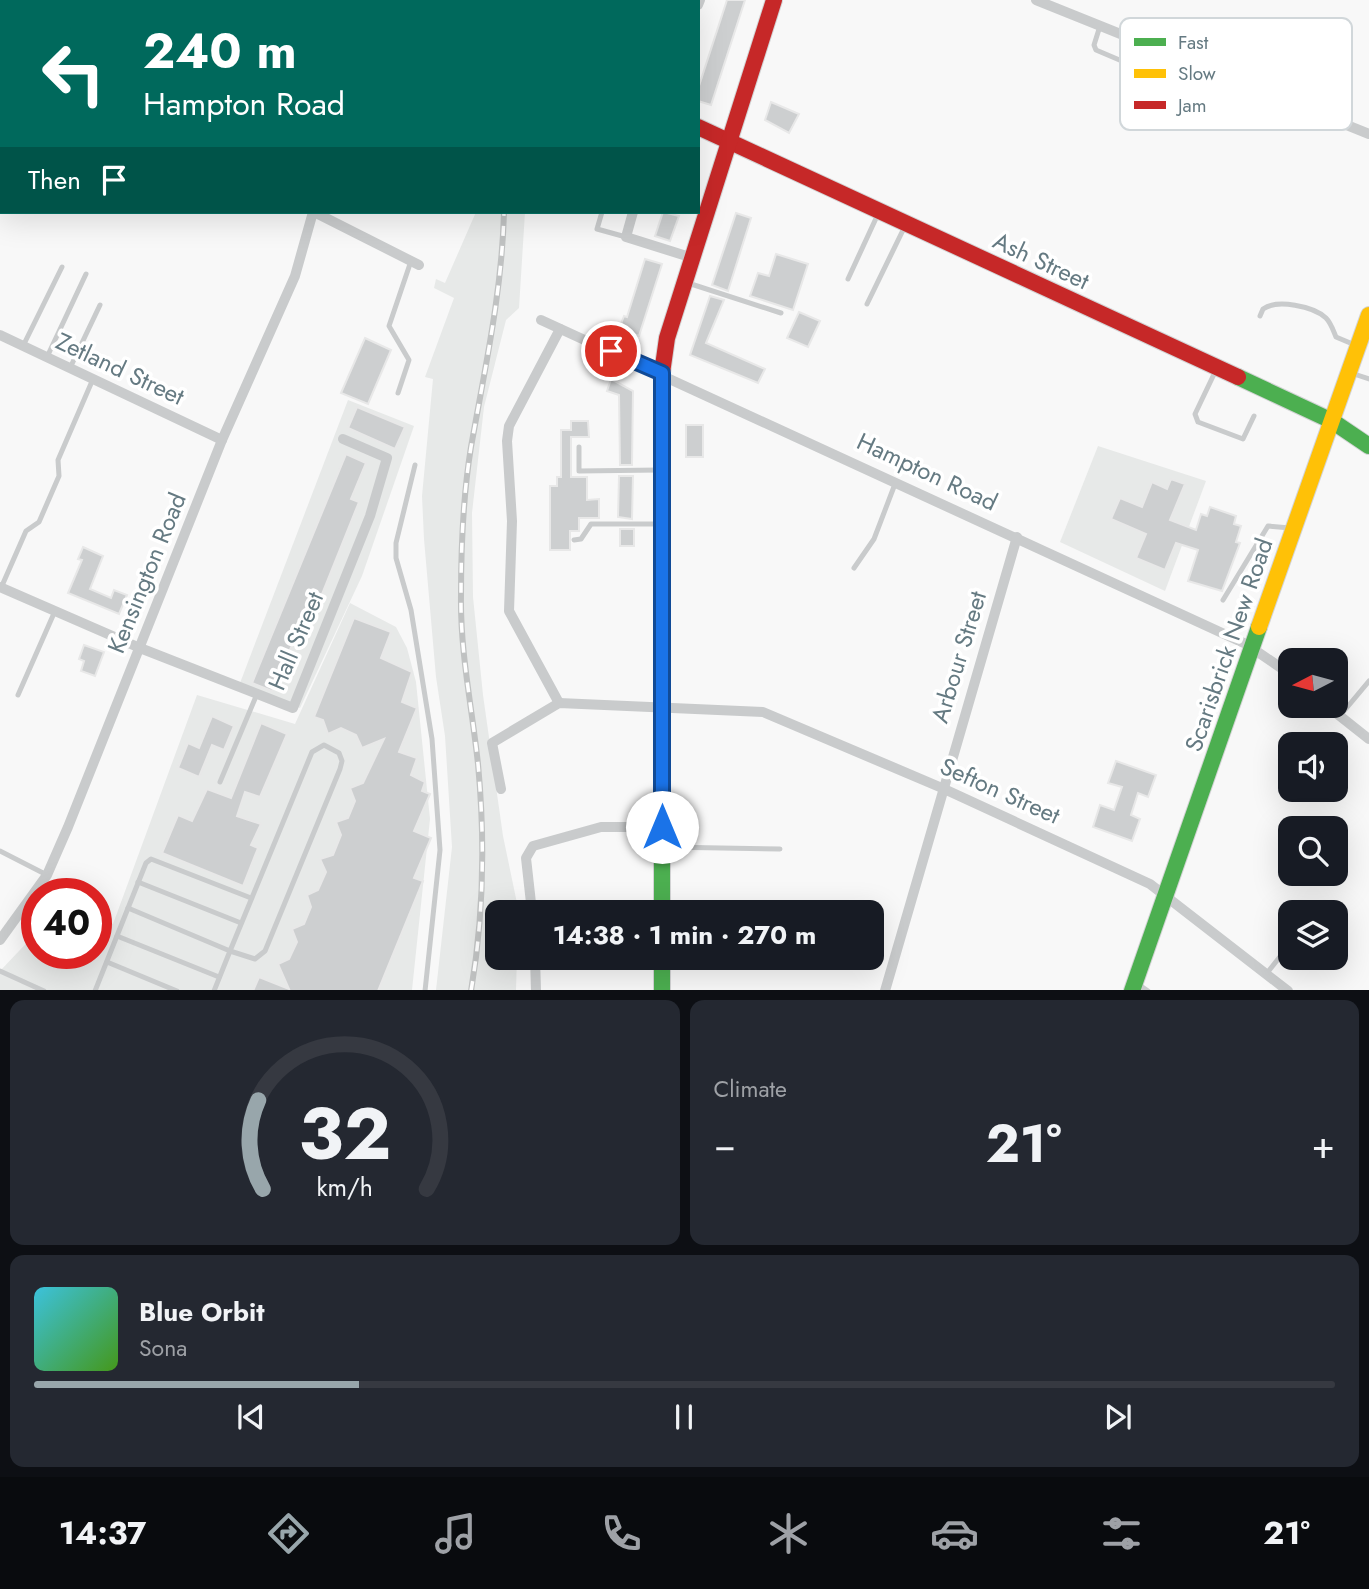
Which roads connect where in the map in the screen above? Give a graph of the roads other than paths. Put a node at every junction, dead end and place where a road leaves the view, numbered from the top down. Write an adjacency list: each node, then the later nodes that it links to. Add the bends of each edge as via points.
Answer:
1 (774, 0): 9 (main road)
2 (1036, 0): 3 (street)
3 (1100, 26): 4 (street); 5 (lane, via 1096,51)
4 (1120, 34)
5 (1120, 61)
6 (1352, 127): 8 (street)
7 (700, 128): 9 (main road, Ash Street)
8 (1369, 134)
9 (730, 142): 10 (main road, Ash Street); 17 (main road)
10 (880, 211): 15 (main road, Ash Street); 21 (lane)
11 (313, 214): 44 (street, Kensington Road, via 295,276)
12 (318, 214): 18 (street)
13 (601, 214): 16 (lane, via 597,229)
14 (633, 214): 16 (street)
15 (906, 223): 23 (lane); 34 (main road, Ash Street)
16 (625, 237): 17 (street)
17 (693, 258): 22 (main road)
18 (415, 263): 40 (lane, via 389,326 409,360)
19 (62, 267): 31 (lane)
20 (86, 274): 33 (lane)
21 (848, 279)
22 (685, 282): 25 (lane); 37 (main road, via 667,338)
23 (867, 304)
24 (100, 305): 35 (lane)
25 (781, 313)
26 (1369, 315): 32 (main road, Scarisbrick New Road)
27 (1260, 316): 32 (lane, via 1263,309 1278,304 1318,313 1328,320 1336,337)
28 (541, 320): 29 (street, Hampton Road)
29 (560, 329): 37 (street, Hampton Road); 64 (street, via 509,426 507,442 512,521 509,611)
30 (0, 335): 31 (street, Zetland Street)
31 (23, 346): 33 (street, Zetland Street)
32 (1357, 346): 36 (main road, Scarisbrick New Road)
33 (47, 358): 35 (street, Zetland Street)
34 (1217, 367): 41 (lane, via 1196,418 1243,439); 42 (main road, Ash Street)
35 (70, 368): 38 (street, Zetland Street)
36 (1348, 372): 39 (lane); 42 (main road, Scarisbrick New Road)
37 (662, 373): 48 (main road); 49 (street, Hampton Road)
38 (93, 379): 44 (street, Zetland Street); 55 (lane, via 60,456 59,476 39,522 26,531)
39 (1369, 379)
40 (398, 393)
41 (1254, 416)
42 (1332, 421): 46 (main road, Ash Street); 51 (main road, Scarisbrick New Road)
43 (343, 439): 62 (street, Hall Street, via 387,458 370,516 293,708)
44 (222, 440): 58 (street, Kensington Road)
45 (579, 446): 48 (lane, via 579,471)
46 (1369, 446)
47 (415, 465): 101 (lane, via 396,550 411,610 432,739 440,850)
48 (662, 470): 50 (main road)
49 (896, 481): 52 (street, Hampton Road); 54 (lane, via 874,538)
50 (662, 524): 53 (lane, via 591,524 581,540); 66 (main road)
51 (1293, 529): 56 (lane, via 1268,526); 59 (main road, Scarisbrick New Road)
52 (1017, 537): 59 (street, Hampton Road); 70 (street, Arbour Street)
53 (574, 540)
54 (855, 568)
55 (1, 588): 57 (street, Hall Street)
56 (1223, 600)
57 (55, 611): 58 (street, Hall Street); 63 (lane)
58 (139, 648): 62 (street, Hall Street); 76 (street, Kensington Road)
59 (1253, 648): 60 (street, Hampton Road); 78 (main road, Scarisbrick New Road)
60 (1278, 666)
61 (1369, 681): 65 (lane)
62 (257, 694): 69 (lane)
63 (18, 695)
64 (559, 703): 66 (street, Sefton Street); 71 (street, via 492,743)
65 (1348, 706)
66 (663, 707): 70 (street, Sefton Street, via 763,712); 72 (main road)
67 (1340, 718): 68 (street)
68 (1369, 739)
69 (220, 782)
70 (942, 788): 78 (street, Sefton Street); 104 (street, Arbour Street)
71 (501, 789)
72 (662, 827): 73 (main road); 80 (street, via 601,827 533,846 526,858)
73 (662, 847): 74 (lane); 81 (main road)
74 (780, 849)
75 (0, 851): 76 (lane)
76 (47, 875): 85 (street, Kensington Road)
77 (138, 883): 79 (lane, via 146,863 155,859); 82 (lane); 83 (lane)
78 (1164, 893): 94 (street, Sefton Street); 96 (main road, Scarisbrick New Road)
79 (251, 898): 83 (lane); 87 (lane, via 312,752 324,745 334,749 342,761 340,769 265,951 255,959)
80 (531, 900)
81 (662, 900)
82 (128, 908): 84 (lane); 87 (lane)
83 (241, 923): 87 (lane)
84 (117, 936): 86 (lane); 95 (lane)
85 (0, 940)
86 (112, 949)
87 (230, 951): 95 (lane)
88 (1278, 960): 94 (lane)
89 (112, 964): 99 (lane)
90 (104, 969): 98 (lane)
91 (535, 970): 102 (street)
92 (662, 970): 103 (main road)
93 (0, 971): 97 (lane)
94 (1267, 974): 105 (street, Sefton Street)
95 (219, 977): 100 (lane)
96 (1138, 988)
97 (44, 990)
98 (97, 990)
99 (177, 990)
100 (214, 990)
101 (425, 990)
102 (536, 990)
103 (662, 990)
104 (886, 990)
105 (1288, 990)

